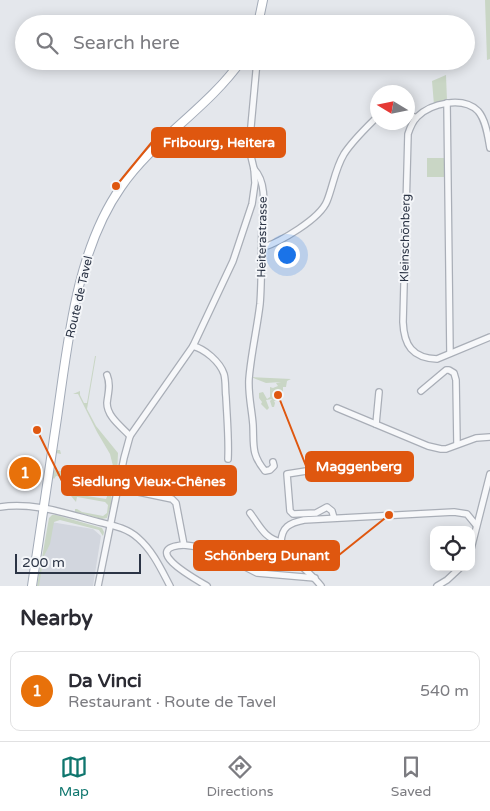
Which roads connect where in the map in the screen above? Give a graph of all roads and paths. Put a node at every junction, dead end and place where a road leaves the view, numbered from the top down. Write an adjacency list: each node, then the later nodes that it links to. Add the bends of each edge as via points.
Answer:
1 (263, 0): 2 (main road)
2 (260, 15)
3 (234, 70): 28 (main road, Route de Tavel, via 135,169 98,227 73,318)
4 (256, 70): 9 (street, via 249,148)
5 (447, 103): 6 (street); 8 (street, via 466,104 477,111); 13 (street)
6 (416, 118): 13 (street, Kleinschönberg, via 408,134 404,333 407,344 419,356 437,359)
7 (370, 125): 10 (street, via 345,152 326,203 318,215)
8 (490, 148)
9 (254, 169): 10 (street, Heiterastrasse, via 262,190); 12 (street, Heiterastrasse, via 254,194 246,224 233,261)
10 (262, 248): 23 (street, Heiterastrasse, via 260,303 249,380 256,460 265,471 274,466)
11 (490, 337): 13 (street, Kleinschönberg)
12 (193, 346): 19 (street, Heiterastrasse); 22 (street, via 213,358 224,374)
13 (450, 354)
14 (107, 375): 19 (street, via 110,387 107,407 114,420)
15 (420, 391): 21 (street, via 446,370 454,373)
16 (379, 392): 18 (street)
17 (337, 408): 18 (street)
18 (376, 424): 21 (street, via 440,449)
19 (130, 436): 26 (street)
20 (490, 437): 21 (street)
21 (457, 444)
22 (228, 459)
23 (273, 462)
24 (338, 466): 30 (street, via 287,474 290,511 293,514 316,513 327,508)
25 (490, 474): 32 (street)
26 (119, 488): 31 (street); 35 (street, via 172,499 176,503)
27 (0, 507): 28 (street, via 16,505)
28 (44, 509): 31 (street); 38 (main road, Route de Tavel)
29 (250, 513): 34 (street, via 267,537)
30 (334, 518): 32 (street, via 454,512 467,514); 34 (street, via 294,522 285,528)
31 (110, 525): 39 (street); 40 (street, via 138,538 151,552)
32 (476, 525): 33 (street)
33 (475, 538)
34 (281, 542): 37 (street)
35 (184, 545): 37 (street, via 208,548 257,573); 41 (street, via 170,549 169,558 174,566)
36 (457, 571): 43 (street)
37 (315, 578): 42 (street)
38 (32, 586)
39 (98, 586)
40 (170, 586)
41 (207, 586)
42 (321, 586)
43 (437, 586)

